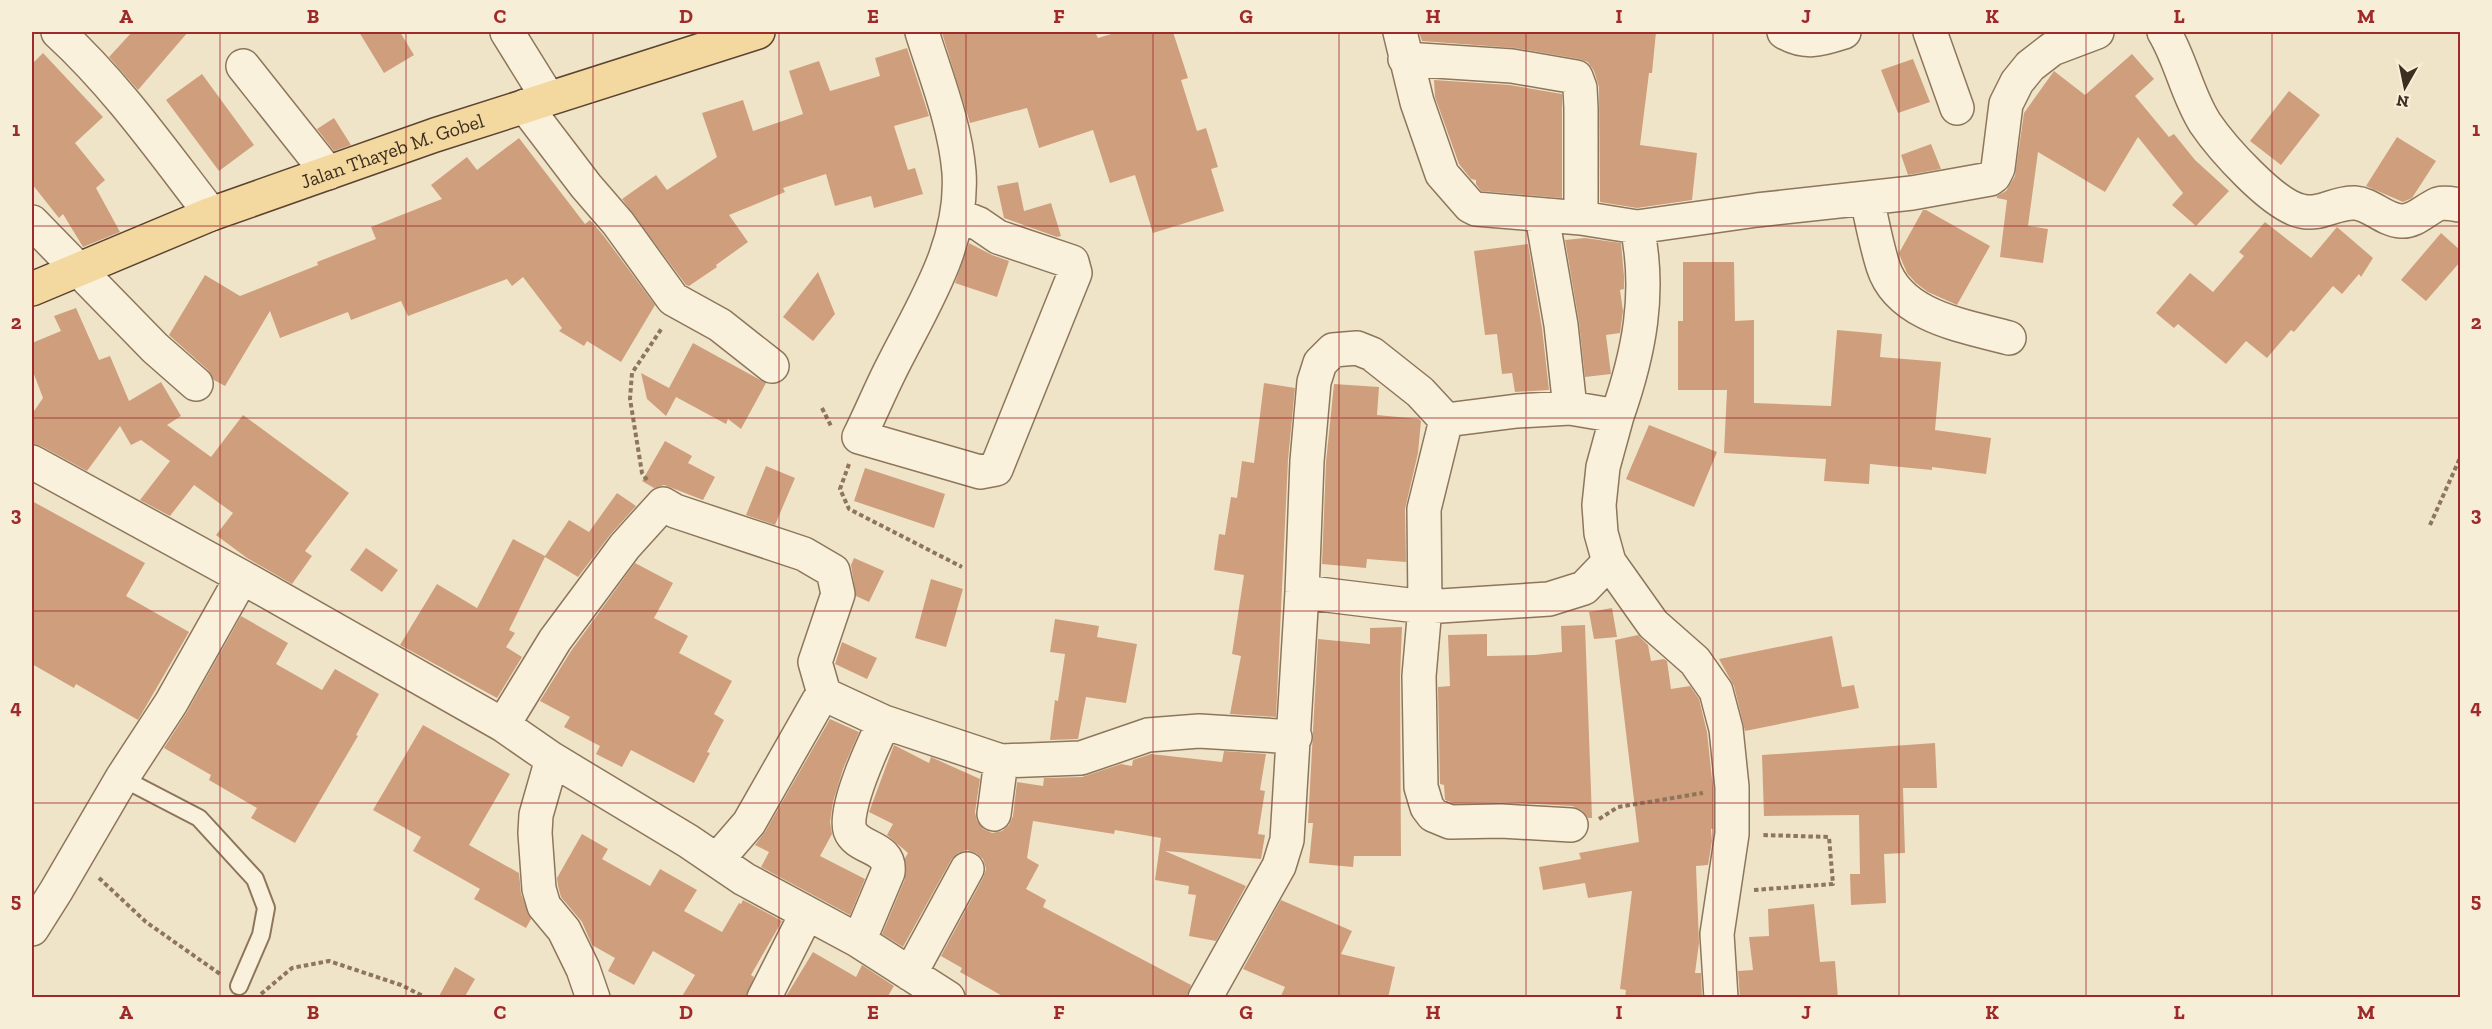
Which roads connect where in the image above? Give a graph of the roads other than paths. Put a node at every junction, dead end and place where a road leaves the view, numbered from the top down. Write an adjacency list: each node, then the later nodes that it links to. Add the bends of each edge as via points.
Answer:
1 (58, 32): 18 (street, via 145,129)
2 (507, 32): 13 (street)
3 (758, 32): 10 (main road, Jalan Thayeb M. Gobel)
4 (922, 32): 19 (street, via 955,147 959,173)
5 (1784, 32): 6 (street, via 1818,41)
6 (1844, 32)
7 (1930, 32): 14 (street)
8 (2097, 32): 16 (street, via 2052,49 2017,82 2006,104 1994,176 1936,190)
9 (2164, 32): 17 (street, via 2205,122 2269,193 2290,207 2311,213 2355,203 2398,221 2413,218 2439,203)
10 (724, 36): 13 (main road, Jalan Thayeb M. Gobel)
11 (1402, 45): 20 (street, via 1444,178 1476,209); 21 (street, via 1576,78 1581,108)
12 (243, 66): 15 (street)
13 (537, 102): 15 (main road, Jalan Thayeb M. Gobel); 27 (street, via 586,186 673,299 720,325)
14 (1957, 108)
15 (328, 173): 18 (main road, Jalan Thayeb M. Gobel)
16 (1867, 199): 23 (street); 26 (street, via 1883,267 1891,284 1913,304 1942,320)
17 (2460, 205)
18 (211, 214): 24 (main road, Jalan Thayeb M. Gobel)
19 (957, 214): 19 (street, via 948,253 859,437 980,472 996,469 1075,273 1072,262 998,237)
20 (1542, 216): 21 (street); 29 (street, via 1561,325)
21 (1581, 218): 23 (street)
22 (32, 222): 24 (street)
23 (1637, 227): 30 (street, via 1645,285 1642,328)
24 (78, 271): 25 (main road, Jalan Thayeb M. Gobel); 28 (street)
25 (32, 289)
26 (2009, 338)
27 (771, 366)
28 (196, 384)
29 (1570, 408): 30 (street); 31 (street)
30 (1617, 416): 33 (street, via 1603,467 1599,505 1600,533)
31 (1446, 420): 35 (street, via 1420,392 1372,354 1357,348 1333,350 1320,363 1314,382 1306,461); 36 (street, via 1424,509)
32 (32, 462): 34 (street)
33 (1609, 562): 36 (street, via 1584,588 1549,599); 57 (street, via 1653,624 1695,661 1716,691 1726,729 1732,834 1717,934)
34 (242, 577): 39 (street); 43 (street, via 171,703)
35 (1302, 592): 36 (street); 40 (street)
36 (1425, 607): 45 (street, via 1419,676 1421,787 1427,807 1433,815 1450,822)
37 (825, 697): 38 (street); 39 (street, via 815,662 838,594 833,571 804,554 663,504 625,546 555,640); 46 (street, via 819,700 749,823)
38 (884, 722): 42 (street); 50 (street, via 862,768 849,819 856,838 885,856 889,863)
39 (503, 725): 41 (street)
40 (1295, 736): 42 (street, via 1199,731 1148,735 1081,758); 56 (street, via 1287,840 1279,866)
41 (552, 759): 46 (street); 53 (street, via 536,815 539,889 544,906 564,930)
42 (1001, 761): 44 (street)
43 (122, 778): 49 (street); 52 (lane, via 199,818 255,879 266,908 261,935)
44 (994, 814)
45 (1571, 825)
46 (717, 860): 48 (street)
47 (967, 869): 51 (street)
48 (807, 913): 50 (street); 54 (street)
49 (32, 929)
50 (859, 941): 51 (street)
51 (910, 974): 55 (street)
52 (239, 986)
53 (593, 998)
54 (764, 998)
55 (948, 998)
56 (1205, 998)
57 (1721, 998)

